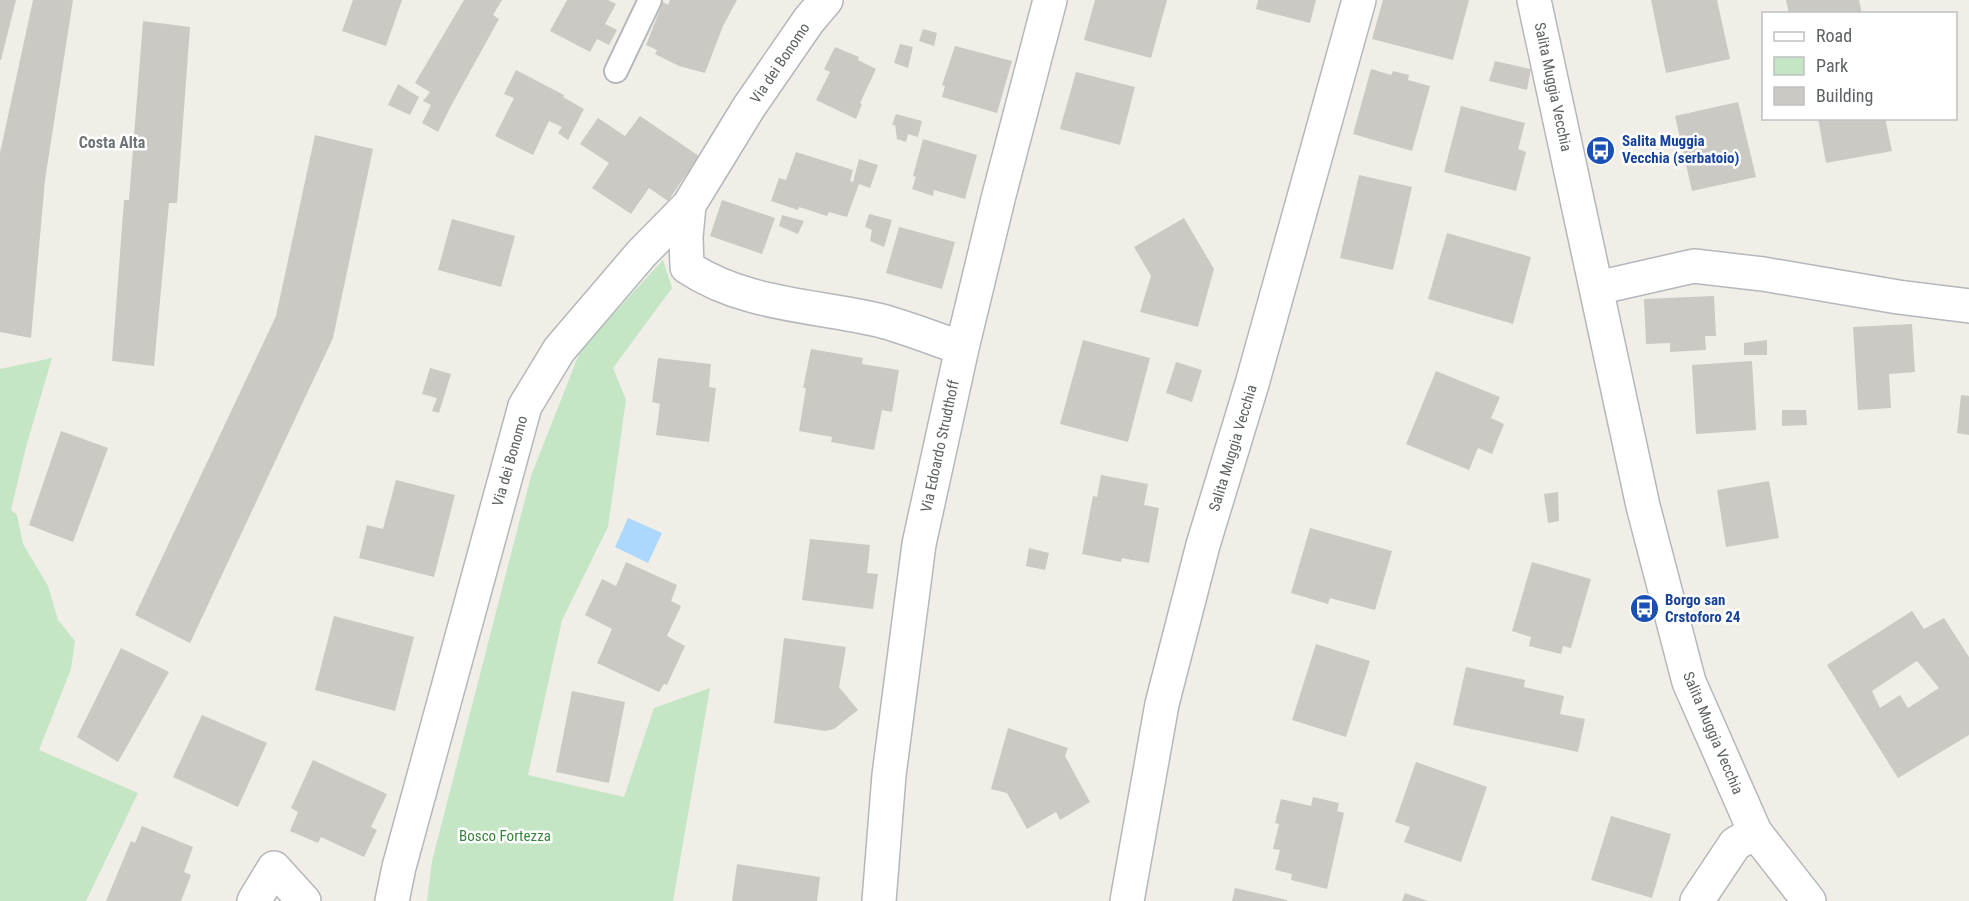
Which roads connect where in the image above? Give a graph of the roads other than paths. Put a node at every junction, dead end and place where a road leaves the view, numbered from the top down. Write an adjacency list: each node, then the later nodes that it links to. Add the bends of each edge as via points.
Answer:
1 (650, 0): 6 (lane)
2 (826, 0): 7 (street, Via dei Bonomo, via 749,107)
3 (1050, 0): 10 (street, Via Edoardo Strudthoff)
4 (1359, 0): 16 (street, Salita Muggia Vecchia, via 1200,557 1162,704)
5 (1534, 0): 8 (street, Salita Muggia Vecchia)
6 (616, 71)
7 (689, 205): 10 (street, via 687,267 708,281 778,303 879,320); 14 (street, Via dei Bonomo, via 641,254 559,350 525,406)
8 (1597, 288): 9 (street, via 1694,266); 11 (street, Salita Muggia Vecchia, via 1643,506 1689,682)
9 (1969, 306)
10 (962, 348): 15 (street, Via Edoardo Strudthoff, via 919,544 889,775)
11 (1755, 831): 17 (street, via 1735,844); 18 (street, Salita Muggia Vecchia)
12 (254, 901): 13 (street, via 274,868)
13 (304, 901)
14 (392, 901)
15 (879, 901)
16 (1127, 901)
17 (1697, 901)
18 (1809, 901)

